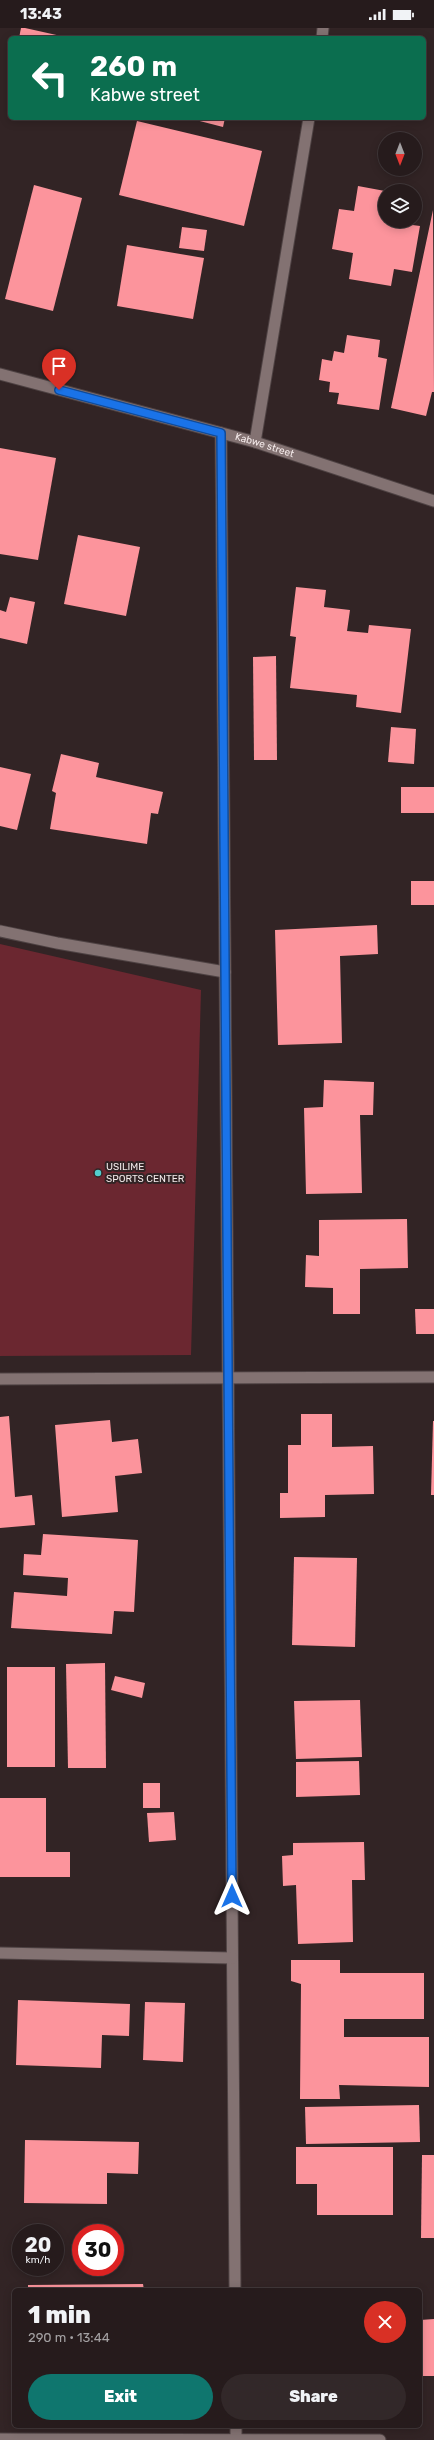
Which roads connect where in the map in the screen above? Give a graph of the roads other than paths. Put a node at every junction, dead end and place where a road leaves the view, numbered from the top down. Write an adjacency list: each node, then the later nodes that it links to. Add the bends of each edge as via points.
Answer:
1 (308, 120): 4 (street)
2 (0, 374): 3 (street, Kabwe street)
3 (221, 433): 4 (street, Kabwe street); 7 (street)
4 (255, 442): 5 (street, Kabwe street)
5 (434, 501)
6 (0, 931): 7 (street)
7 (225, 972): 9 (street)
8 (434, 1377): 9 (street)
9 (228, 1378): 10 (street); 12 (street)
10 (0, 1379)
11 (0, 1953): 12 (street)
12 (232, 1958): 13 (street)
13 (235, 2288)
14 (236, 2428): 16 (street)
15 (0, 2439): 16 (street)
16 (236, 2440): 17 (street)
17 (298, 2440): 18 (street)
18 (380, 2440)

